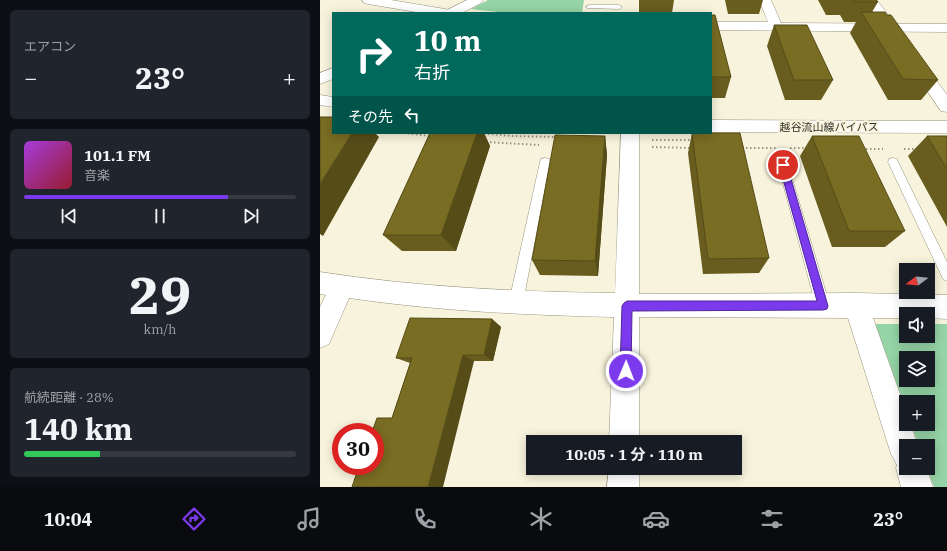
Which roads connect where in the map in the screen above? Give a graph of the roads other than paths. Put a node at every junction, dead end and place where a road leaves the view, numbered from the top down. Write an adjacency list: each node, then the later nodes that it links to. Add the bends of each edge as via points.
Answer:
1 (368, 0): 7 (street)
2 (477, 0): 8 (street)
3 (765, 0): 10 (street)
4 (871, 0): 11 (street)
5 (620, 6): 6 (lane)
6 (589, 7)
7 (439, 12)
8 (454, 12)
9 (712, 26): 10 (street)
10 (776, 26): 11 (street)
11 (891, 27): 12 (street); 17 (street)
12 (947, 28)
13 (332, 73): 14 (street)
14 (320, 79)
15 (320, 100): 16 (street)
16 (332, 102)
17 (947, 107)
18 (712, 126): 19 (street, 越谷流山線バイパス)
19 (947, 127)
20 (630, 140): 28 (street)
21 (545, 162): 26 (lane)
22 (893, 162): 24 (lane)
23 (783, 165): 29 (lane)
24 (947, 275)
25 (331, 285): 26 (street, via 437,297); 31 (street)
26 (516, 302): 28 (street)
27 (856, 305): 29 (street); 30 (street); 33 (street)
28 (627, 306): 29 (street); 32 (street)
29 (823, 306)
30 (947, 307)
31 (320, 335)
32 (624, 435)
33 (901, 439)
34 (624, 475): 36 (street)
35 (913, 475): 37 (street)
36 (623, 487)
37 (917, 487)

